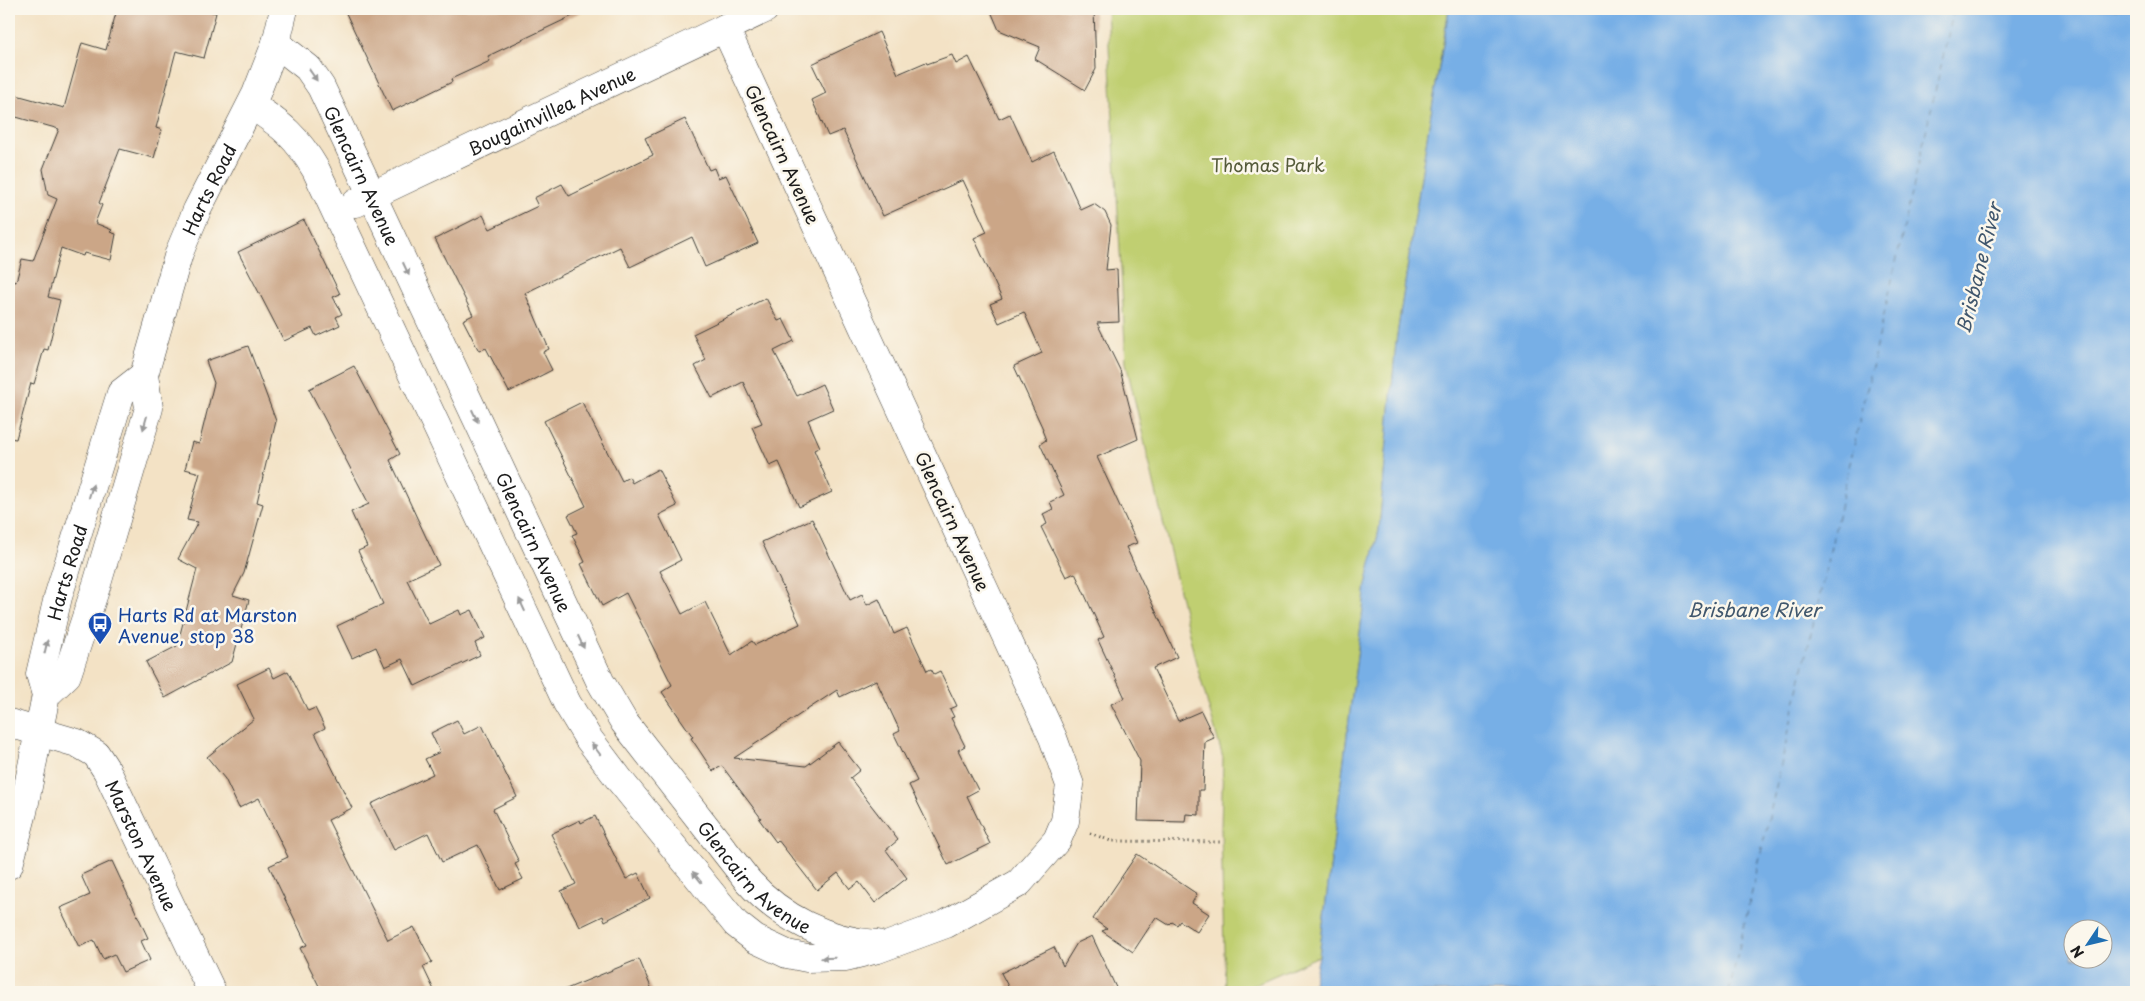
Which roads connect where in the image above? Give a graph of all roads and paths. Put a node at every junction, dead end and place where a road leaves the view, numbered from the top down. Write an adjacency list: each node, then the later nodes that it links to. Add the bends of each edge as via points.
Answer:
1 (284, 9): 4 (street, Harts Road)
2 (765, 9): 3 (street, Bougainvillea Avenue)
3 (725, 28): 6 (street, Bougainvillea Avenue); 13 (street, Glencairn Avenue, via 1053,738 1070,785 1065,821 1058,840 1019,883 946,924)
4 (276, 43): 5 (street, Harts Road); 6 (street, Glencairn Avenue, one-way to 6, via 315,77)
5 (251, 106): 7 (street, Glencairn Avenue, via 281,124 295,138 312,162); 9 (street, Harts Road, via 188,232 144,375 121,393 58,597 40,674 46,695)
6 (372, 195): 7 (street, Bougainvillea Avenue); 13 (street, Glencairn Avenue, one-way to 13, via 600,681 621,717 765,898 792,918 833,937)
7 (337, 212): 13 (street, Glencairn Avenue, one-way to 7, via 846,957 816,958 794,956 755,939 726,913 610,768 567,703)
8 (9, 723): 9 (street, Marston Avenue)
9 (40, 732): 12 (street, Harts Road); 14 (street, Marston Avenue, via 77,743 96,754)
10 (1084, 830): 11 (path, via 1111,841)
11 (1222, 842)
12 (9, 865)
13 (893, 944)
14 (212, 992)

